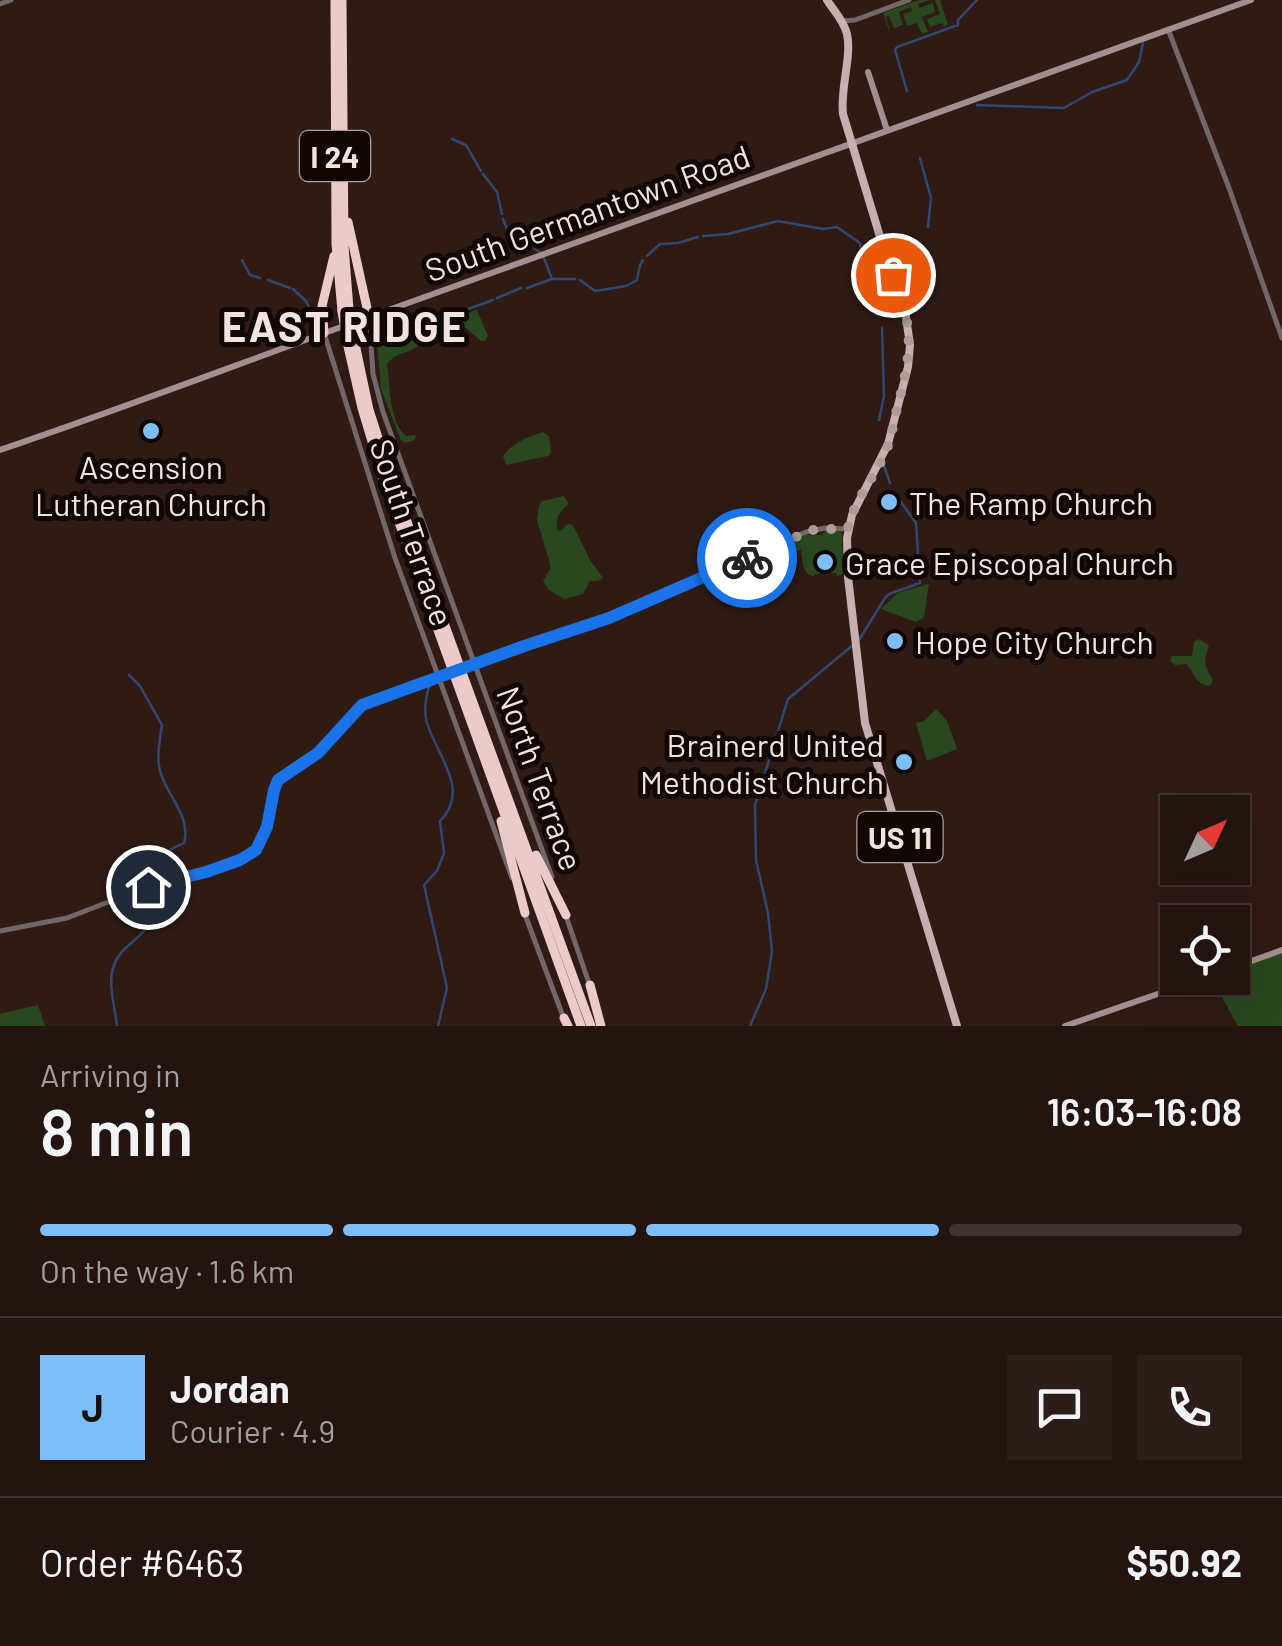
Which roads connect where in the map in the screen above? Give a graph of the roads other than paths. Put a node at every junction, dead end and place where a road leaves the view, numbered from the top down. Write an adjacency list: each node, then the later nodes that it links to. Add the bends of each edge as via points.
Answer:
1 (11, 0): 6 (street)
2 (338, 0): 12 (highway, I 24); 13 (highway, I 24)
3 (826, 0): 7 (main road)
4 (909, 0): 7 (street)
5 (1251, 0): 8 (main road, South Germantown Road)
6 (0, 4)
7 (841, 21): 11 (main road, US 11, via 848,43 842,101)
8 (1168, 28): 10 (main road, South Germantown Road); 19 (street)
9 (868, 72): 10 (main road)
10 (887, 130): 11 (main road, South Germantown Road)
11 (852, 143): 15 (main road, South Germantown Road); 17 (main road, US 11)
12 (344, 198): 14 (highway, I 24); 15 (highway)
13 (336, 244): 14 (highway, I 24); 18 (highway, via 322,306)
14 (346, 310): 20 (highway, I 24, bridge)
15 (369, 317): 18 (main road, South Germantown Road); 25 (street, North Terrace, via 380,399)
16 (897, 318): 17 (main road)
17 (908, 326): 22 (main road, US 11)
18 (324, 333): 23 (main road, South Germantown Road); 26 (street, South Terrace, via 395,558)
19 (1282, 338)
20 (350, 340): 27 (highway, I 24, via 370,440); 28 (highway, I 24, via 390,474)
21 (914, 384): 22 (main road)
22 (902, 388): 24 (main road, US 11, via 887,448)
23 (0, 450)
24 (848, 528): 25 (street, via 806,532 609,618); 40 (main road, US 11, via 865,723)
25 (473, 664): 26 (street, bridge); 30 (street, North Terrace)
26 (443, 675): 29 (street, South Terrace); 31 (street, via 362,705 318,753 283,776 263,838 248,856 67,918)
27 (472, 728): 29 (highway); 37 (highway, I 24)
28 (510, 801): 30 (highway); 38 (highway, I 24)
29 (525, 913): 36 (street, South Terrace)
30 (566, 915): 34 (street, North Terrace)
31 (0, 930)
32 (1282, 950): 33 (main road)
33 (1250, 962)
34 (590, 985): 39 (highway)
35 (1160, 993): 41 (main road)
36 (566, 1023)
37 (581, 1026)
38 (592, 1026)
39 (603, 1026)
40 (957, 1026)
41 (1066, 1026)

